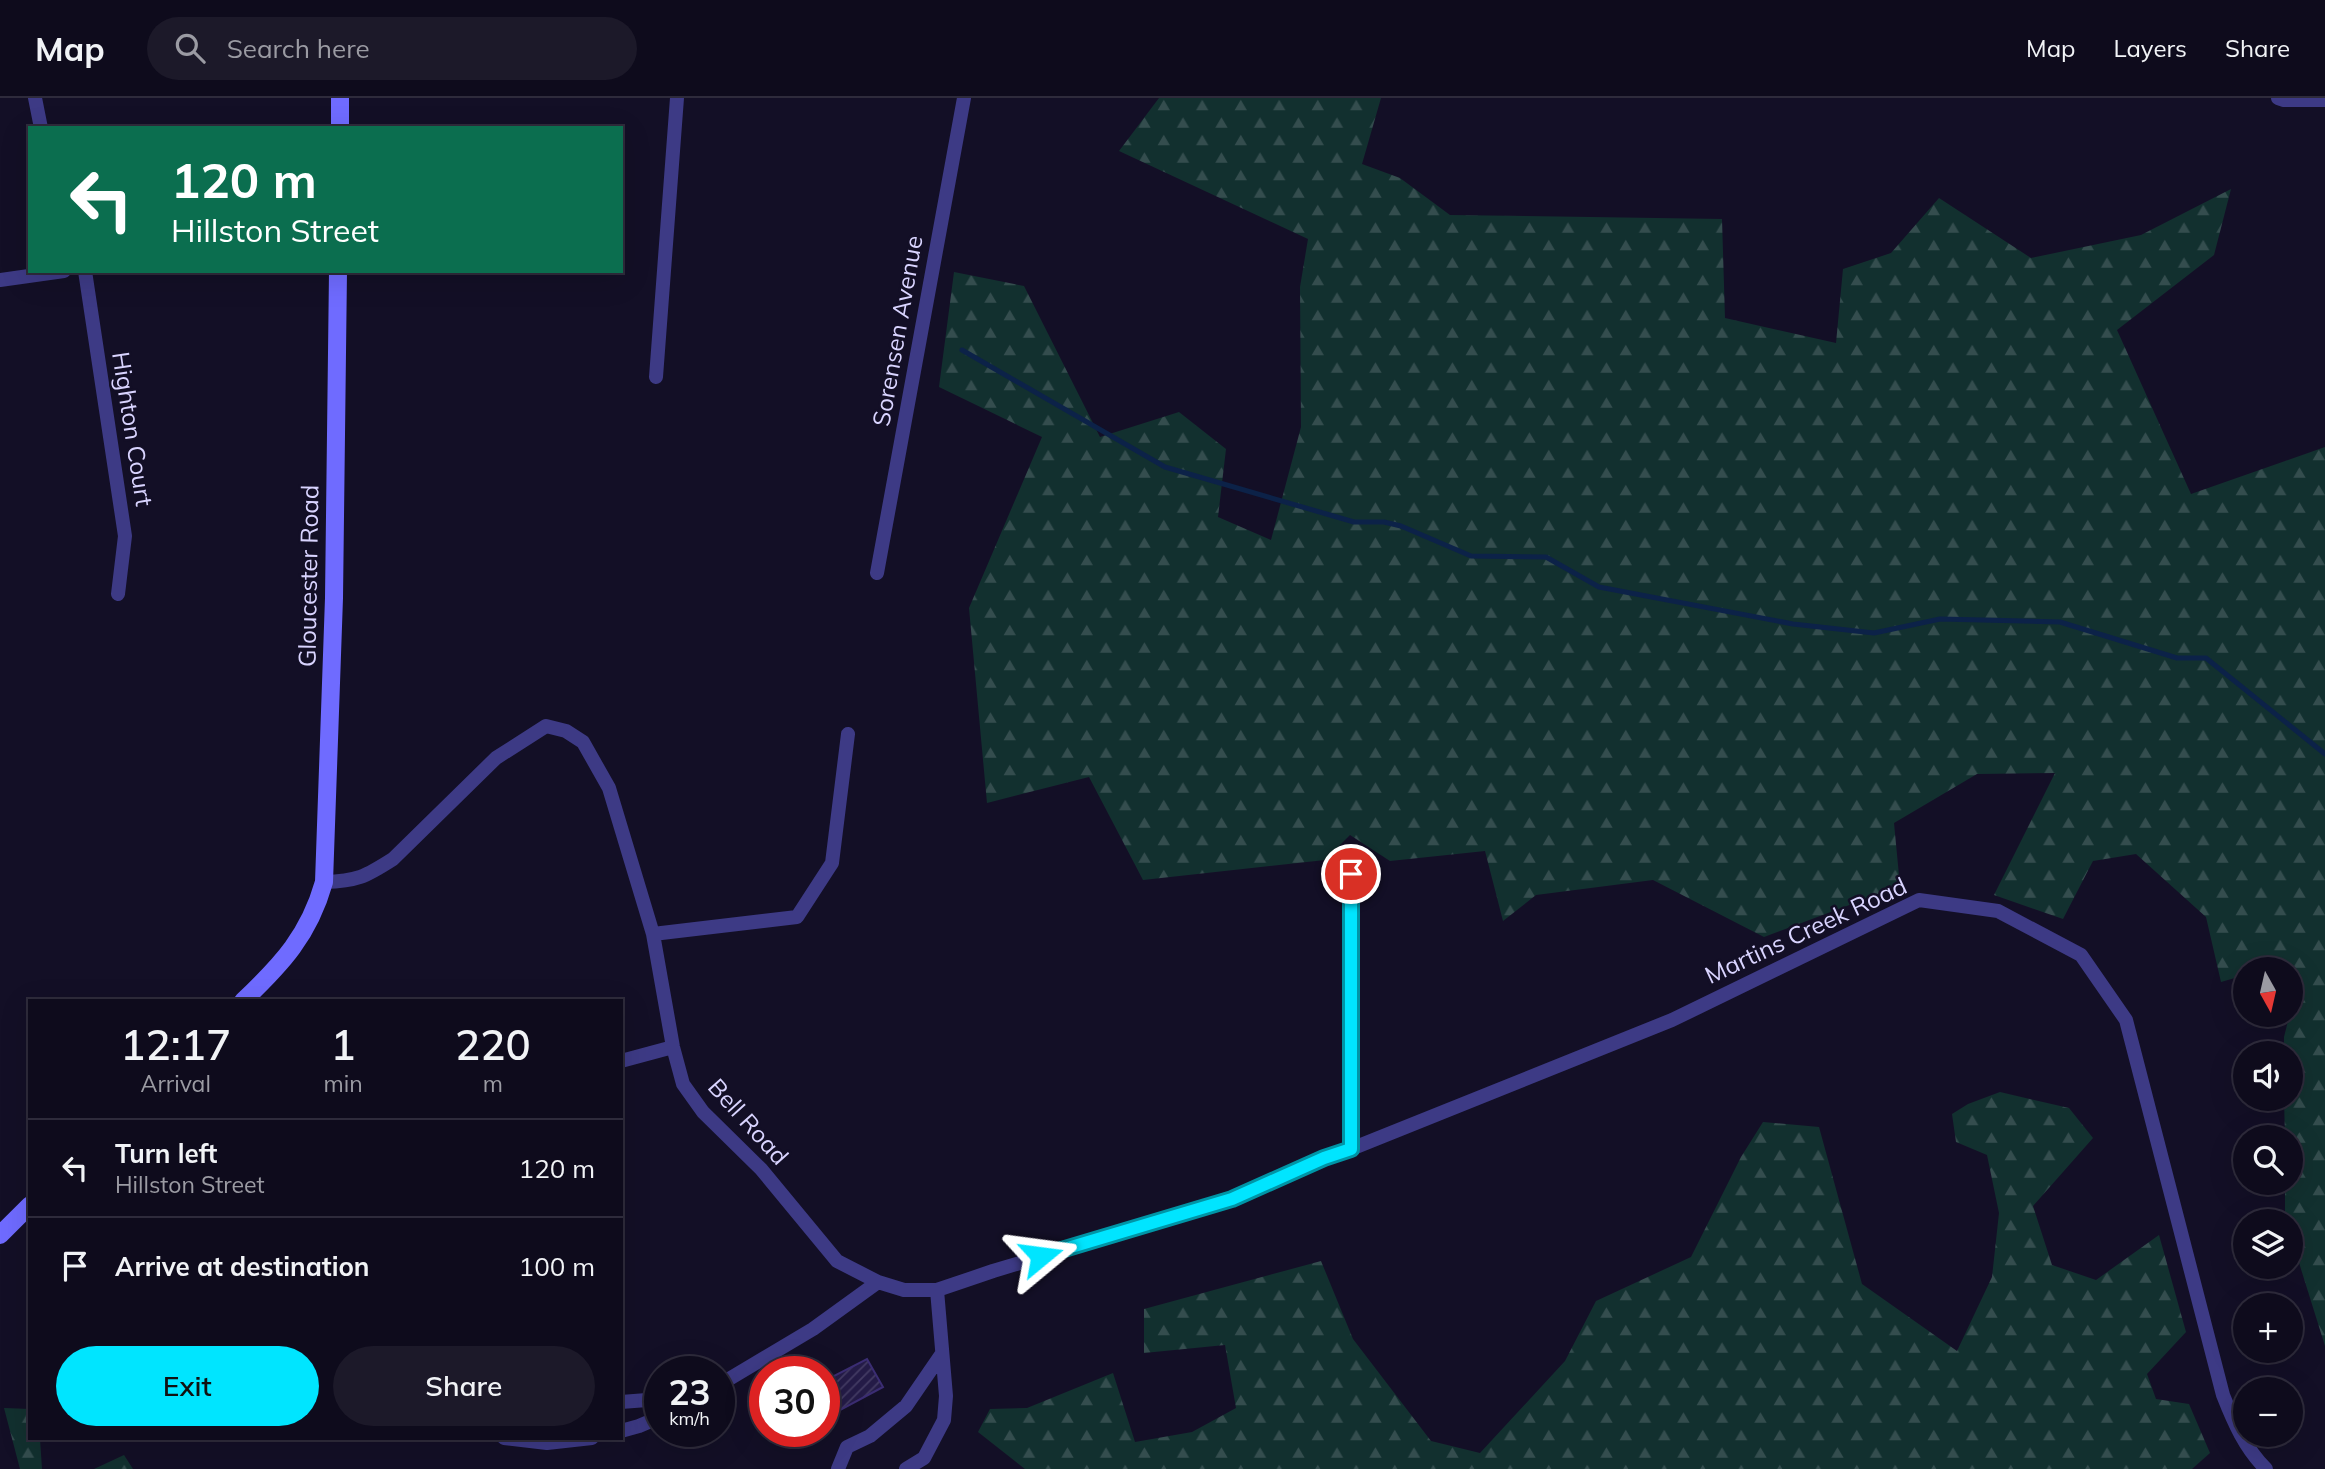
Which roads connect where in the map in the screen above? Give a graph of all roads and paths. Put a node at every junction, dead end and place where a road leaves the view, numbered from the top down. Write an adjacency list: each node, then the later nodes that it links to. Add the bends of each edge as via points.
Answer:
1 (35, 98): 7 (street)
2 (340, 98): 8 (main road)
3 (677, 98): 13 (street)
4 (964, 98): 14 (street, Sorensen Avenue)
5 (2278, 98): 6 (street)
6 (2325, 100)
7 (40, 126)
8 (340, 126)
9 (50, 273): 12 (street)
10 (85, 273): 15 (street, Highton Court, via 125,536)
11 (338, 273): 18 (main road, Gloucester Road)
12 (0, 280)
13 (656, 377)
14 (877, 573)
15 (118, 594)
16 (848, 733): 19 (street, via 832,863 797,917)
17 (1351, 874): 23 (street)
18 (324, 882): 19 (street, Bell Road, via 352,881 393,859 496,758 546,726 566,730 583,742 609,788); 20 (main road, Gloucester Road, via 317,908 286,957)
19 (653, 934): 21 (street, Bell Road)
20 (245, 999)
21 (673, 1047): 22 (street); 26 (street, Bell Road, via 683,1084 703,1112 761,1170 837,1261)
22 (623, 1060)
23 (1351, 1149): 27 (street, Bell Road, via 1232,1199); 38 (street, Martins Creek Road, via 1672,1020 1919,900 1998,911 2081,956 2126,1020 2223,1395 2236,1429)
24 (28, 1207): 25 (main road)
25 (0, 1235)
26 (878, 1282): 27 (street, Bell Road, via 904,1290); 29 (street, via 813,1329)
27 (937, 1290): 28 (street)
28 (941, 1355): 36 (street, via 906,1406 870,1436 847,1447); 37 (street, via 944,1420 924,1458)
29 (735, 1375)
30 (644, 1400): 31 (street)
31 (623, 1402)
32 (644, 1424): 33 (street)
33 (623, 1430)
34 (521, 1440): 35 (street)
35 (574, 1440)
36 (838, 1469)
37 (906, 1469)
38 (2266, 1469)

